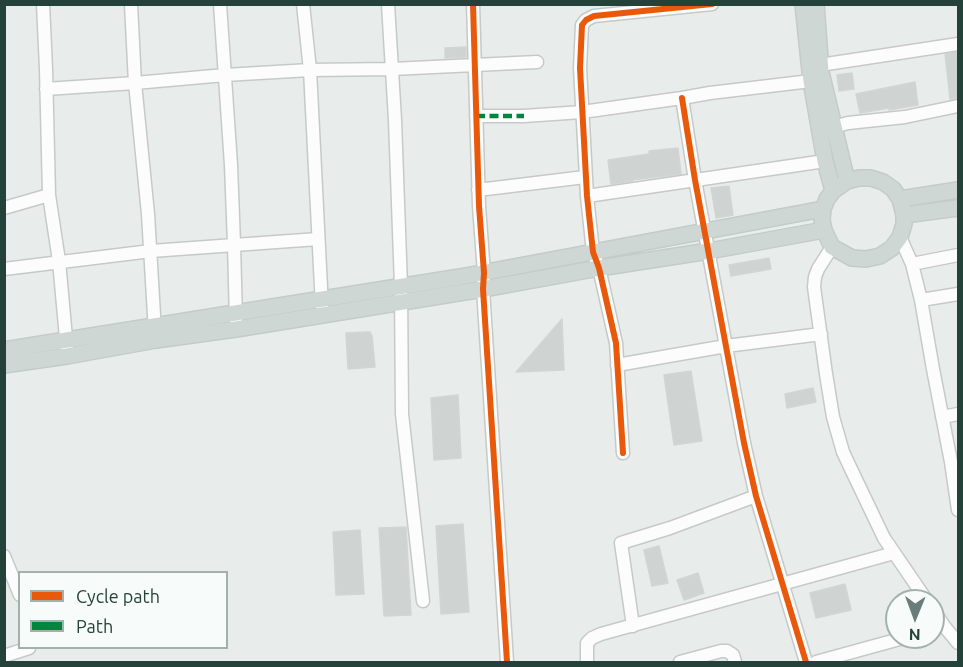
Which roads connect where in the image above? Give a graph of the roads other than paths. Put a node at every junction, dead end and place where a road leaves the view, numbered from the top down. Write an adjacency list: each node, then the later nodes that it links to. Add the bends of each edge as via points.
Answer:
1 (43, 4): 20 (street)
2 (131, 4): 19 (street)
3 (220, 4): 17 (street)
4 (303, 4): 16 (street)
5 (388, 4): 15 (street)
6 (473, 4): 13 (street)
7 (804, 4): 18 (main road)
8 (816, 4): 14 (main road)
9 (709, 5): 10 (street)
10 (603, 10): 23 (street, via 582,25)
11 (958, 44): 14 (street)
12 (537, 62): 13 (street)
13 (475, 65): 15 (street); 24 (street)
14 (820, 65): 25 (main road)
15 (392, 69): 16 (street); 55 (street)
16 (310, 70): 17 (street); 43 (street)
17 (225, 75): 19 (street); 44 (street)
18 (811, 81): 21 (street); 26 (main road)
19 (135, 83): 20 (street); 46 (street)
20 (46, 89): 33 (street)
21 (682, 98): 23 (street); 28 (street)
22 (958, 106): 25 (street)
23 (582, 112): 24 (street); 27 (street)
24 (476, 116): 30 (street)
25 (833, 127): 29 (main road)
26 (825, 161): 28 (street); 32 (main road)
27 (585, 177): 30 (street); 34 (street)
28 (695, 180): 34 (street); 41 (street)
29 (847, 181): 32 (main road); 35 (main road, via 871,178 883,182)
30 (478, 190): 54 (street)
31 (958, 190): 35 (main road)
32 (833, 191): 38 (main road)
33 (49, 195): 36 (street); 50 (street)
34 (587, 196): 48 (street)
35 (900, 199): 39 (main road)
36 (4, 208)
37 (958, 208): 39 (main road)
38 (823, 209): 40 (main road); 41 (main road)
39 (904, 215): 42 (main road)
40 (824, 230): 45 (main road); 47 (main road)
41 (705, 231): 47 (street); 48 (main road)
42 (900, 237): 45 (main road, via 880,256 866,259 852,258); 51 (street)
43 (318, 239): 44 (street); 58 (street)
44 (234, 244): 46 (street); 61 (street)
45 (832, 247): 65 (street, via 815,277)
46 (151, 251): 50 (street); 64 (street)
47 (709, 251): 52 (main road); 67 (street)
48 (593, 252): 52 (street); 54 (main road)
49 (958, 255): 51 (street)
50 (60, 261): 53 (street); 66 (street)
51 (912, 264): 59 (street)
52 (599, 268): 56 (main road); 71 (street, via 616,343)
53 (4, 269)
54 (484, 273): 55 (main road); 56 (street)
55 (401, 286): 58 (main road); 60 (street)
56 (483, 290): 60 (main road); 91 (street)
57 (958, 297): 59 (street)
58 (321, 299): 61 (main road); 62 (street)
59 (921, 300): 73 (street)
60 (401, 303): 62 (main road); 84 (street, via 402,414)
61 (235, 313): 63 (street); 64 (main road)
62 (322, 315): 63 (main road)
63 (236, 329): 64 (main road)
64 (155, 333): 66 (main road); 69 (main road)
65 (821, 334): 67 (street); 79 (street, via 833,417 843,452)
66 (67, 339): 68 (main road); 69 (street)
67 (726, 346): 71 (street); 77 (street)
68 (4, 350)
69 (67, 356): 70 (main road)
70 (4, 365)
71 (617, 365): 75 (street)
72 (958, 414): 73 (street)
73 (942, 417): 74 (street)
74 (954, 449): 76 (street)
75 (623, 453)
76 (957, 485): 78 (street)
77 (756, 496): 81 (street); 85 (street, via 621,543)
78 (958, 510)
79 (894, 553): 81 (street); 82 (street)
80 (5, 557): 83 (street)
81 (782, 584): 85 (street); 95 (street)
82 (919, 589)
83 (18, 590)
84 (423, 601)
85 (633, 626): 92 (street, via 592,638 587,643)
86 (945, 633): 88 (street)
87 (885, 643): 96 (street)
88 (958, 643)
89 (26, 649): 90 (street)
90 (4, 657)
91 (507, 663)
92 (587, 663)
93 (680, 663): 94 (street, via 728,651)
94 (735, 663)
95 (806, 663)
96 (816, 663)

